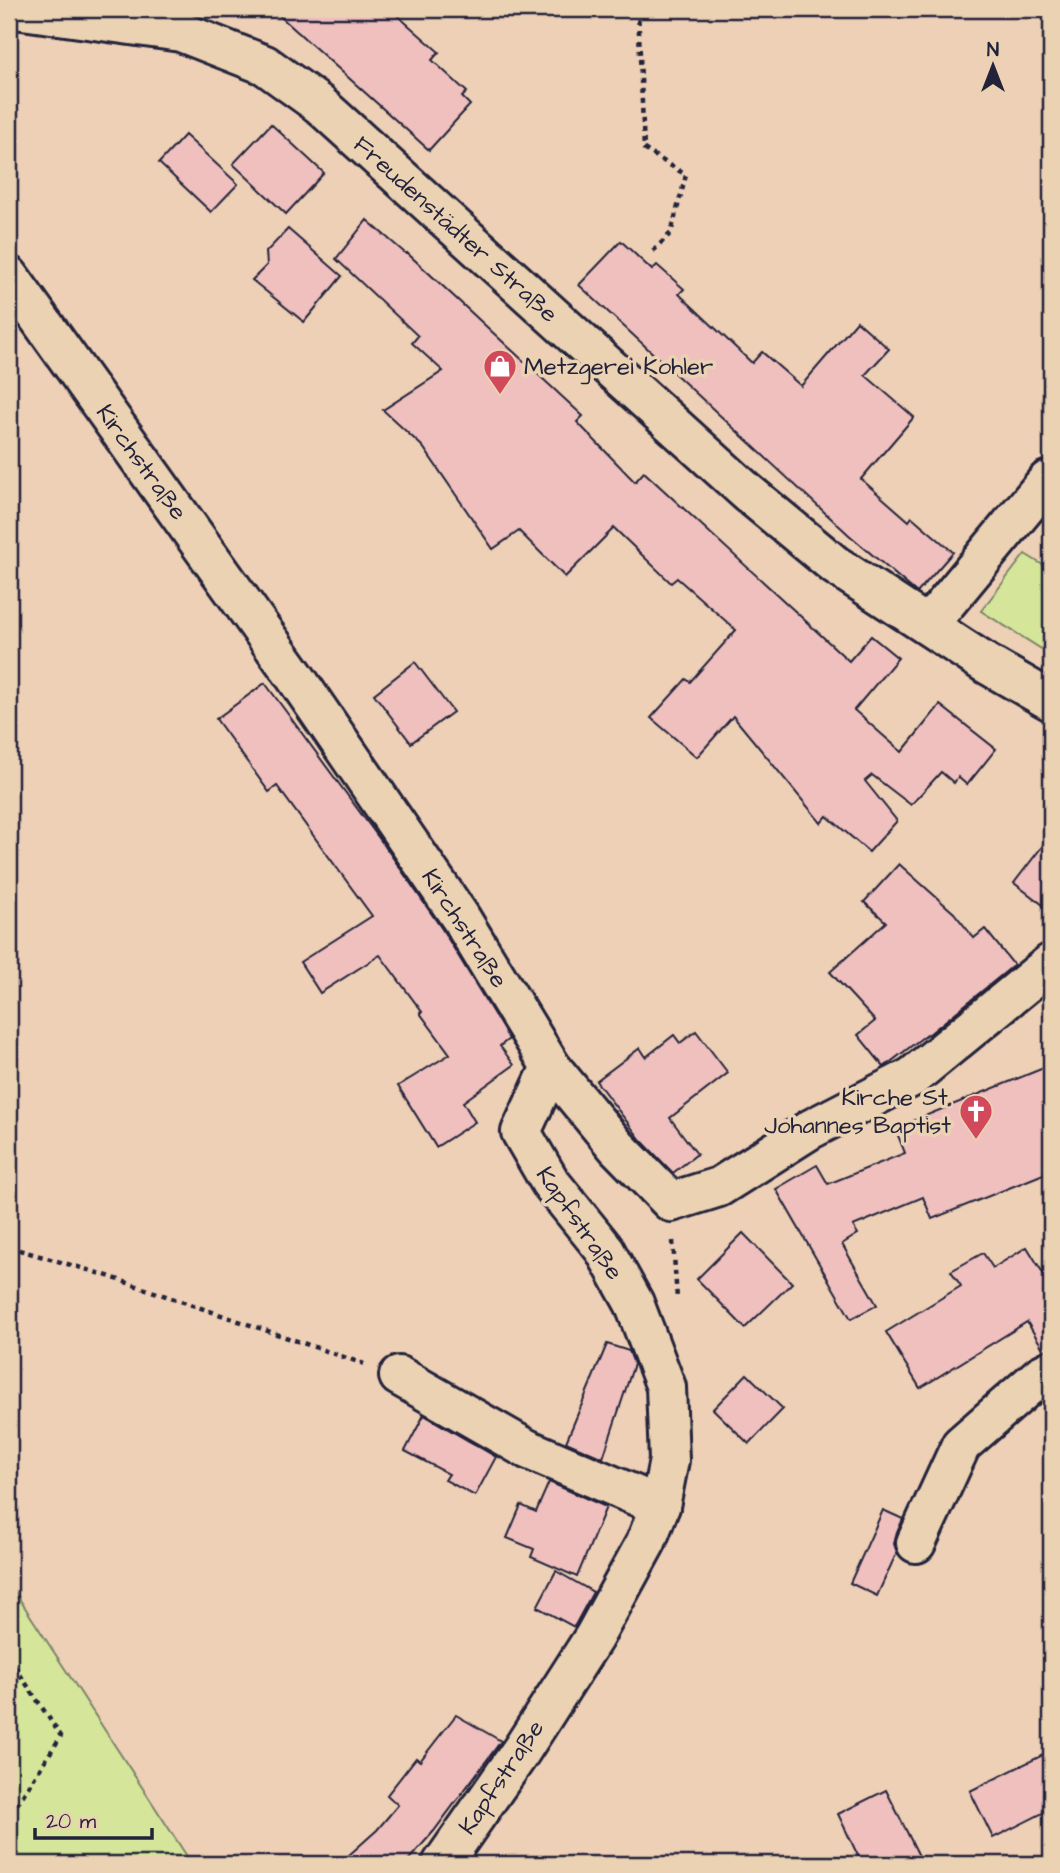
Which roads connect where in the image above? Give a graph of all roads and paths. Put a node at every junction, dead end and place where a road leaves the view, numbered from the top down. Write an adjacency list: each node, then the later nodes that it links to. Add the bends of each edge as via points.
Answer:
1 (15, 9): 6 (street, Freudenstädter Straße, via 181,32 265,65 319,104 747,492 835,565)
2 (638, 9): 3 (path, via 644,149 686,175 671,233)
3 (652, 251)
4 (9, 276): 9 (street, Kirchstraße, via 444,894)
5 (1047, 481): 6 (street)
6 (929, 625): 7 (street, Freudenstädter Straße)
7 (1051, 701)
8 (1051, 963): 9 (street, Kirchstraße, via 912,1077 811,1129 719,1187 671,1202 617,1147)
9 (551, 1067): 13 (street, Kapfstraße, via 520,1132 550,1182 604,1249 634,1303 657,1361 666,1387 669,1460)
10 (9, 1247): 12 (path, via 102,1274)
11 (1051, 1370): 14 (street, via 961,1445)
12 (399, 1376): 13 (street, via 527,1448)
13 (660, 1506): 17 (street, Kapfstraße, via 646,1542 594,1637)
14 (916, 1543)
15 (9, 1658): 16 (path, via 61,1736)
16 (9, 1817)
17 (442, 1864)

